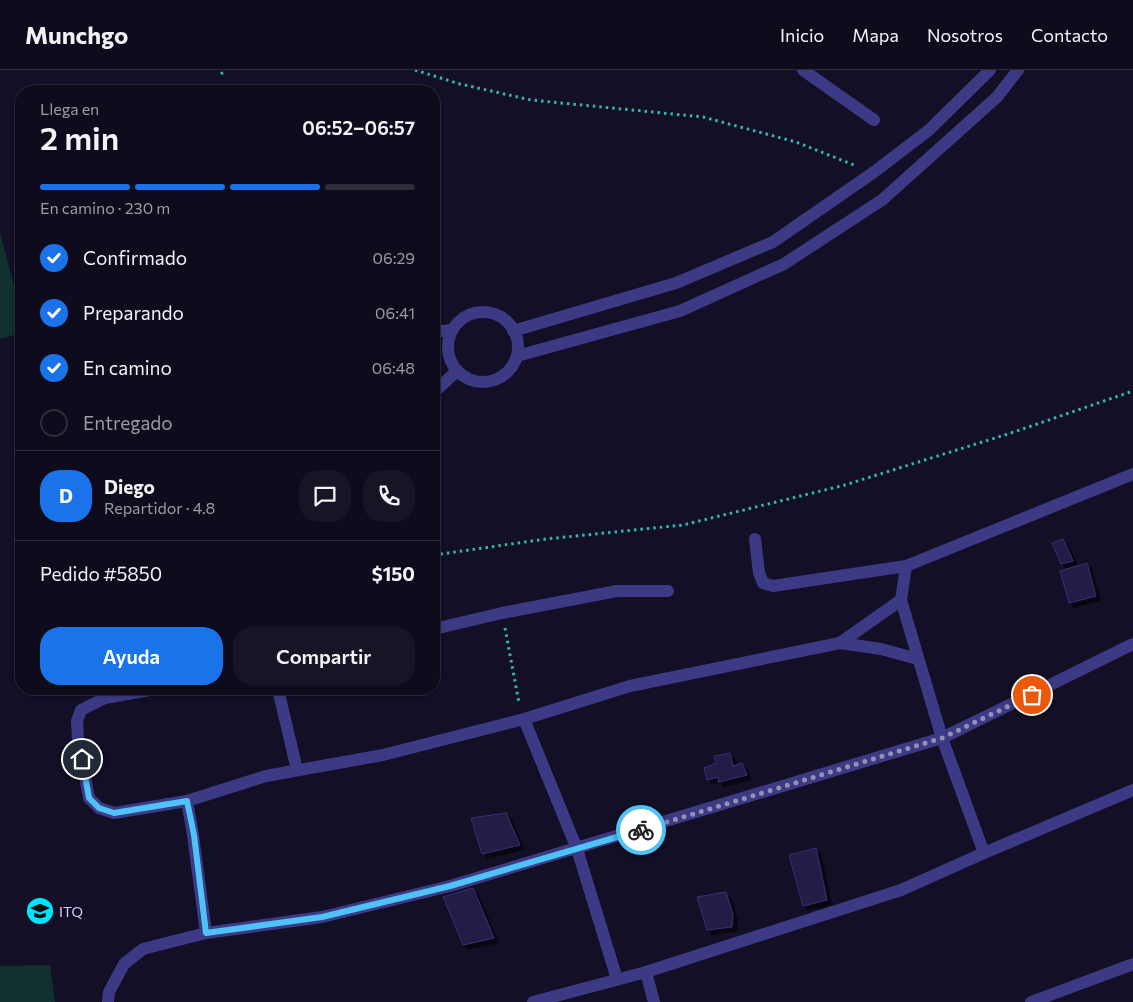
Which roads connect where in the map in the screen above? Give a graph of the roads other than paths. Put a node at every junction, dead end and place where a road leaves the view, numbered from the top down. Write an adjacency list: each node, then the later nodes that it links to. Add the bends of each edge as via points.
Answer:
1 (803, 70): 4 (street)
2 (990, 70): 7 (street, via 929,130 773,242 676,283)
3 (1018, 70): 8 (street, via 997,97 882,200 784,264 680,312)
4 (874, 120)
5 (452, 330): 6 (street); 7 (street, via 467,316 486,312 505,320); 9 (street, via 449,358)
6 (440, 331)
7 (513, 331): 8 (street, via 518,346)
8 (517, 356): 9 (street, via 507,373 489,382 469,380)
9 (457, 370): 10 (street)
10 (440, 386)
11 (1133, 474): 13 (street)
12 (755, 540): 13 (street, via 759,573 764,583 773,586)
13 (906, 566): 15 (street)
14 (668, 591): 16 (street, via 617,591)
15 (901, 600): 17 (street); 19 (street)
16 (440, 628)
17 (840, 643): 19 (street, via 882,649); 22 (street, via 630,686)
18 (1133, 644): 23 (street)
19 (918, 659): 23 (street)
20 (122, 695): 26 (street, via 105,698 81,710 77,722 89,798 99,808 114,813)
21 (279, 695): 24 (street)
22 (524, 719): 24 (street, via 383,754); 27 (street)
23 (942, 738): 27 (street); 28 (street)
24 (297, 770): 26 (street, via 266,776)
25 (1133, 790): 28 (street)
26 (187, 801): 29 (street)
27 (578, 849): 29 (street, via 450,886 322,917); 32 (street)
28 (984, 853): 31 (street, via 902,890)
29 (206, 933): 33 (street, via 143,949 124,964 109,992)
30 (1133, 964): 36 (street)
31 (646, 972): 32 (street); 35 (street)
32 (617, 979): 34 (street)
33 (108, 1002)
34 (533, 1002)
35 (654, 1002)
36 (1030, 1002)

